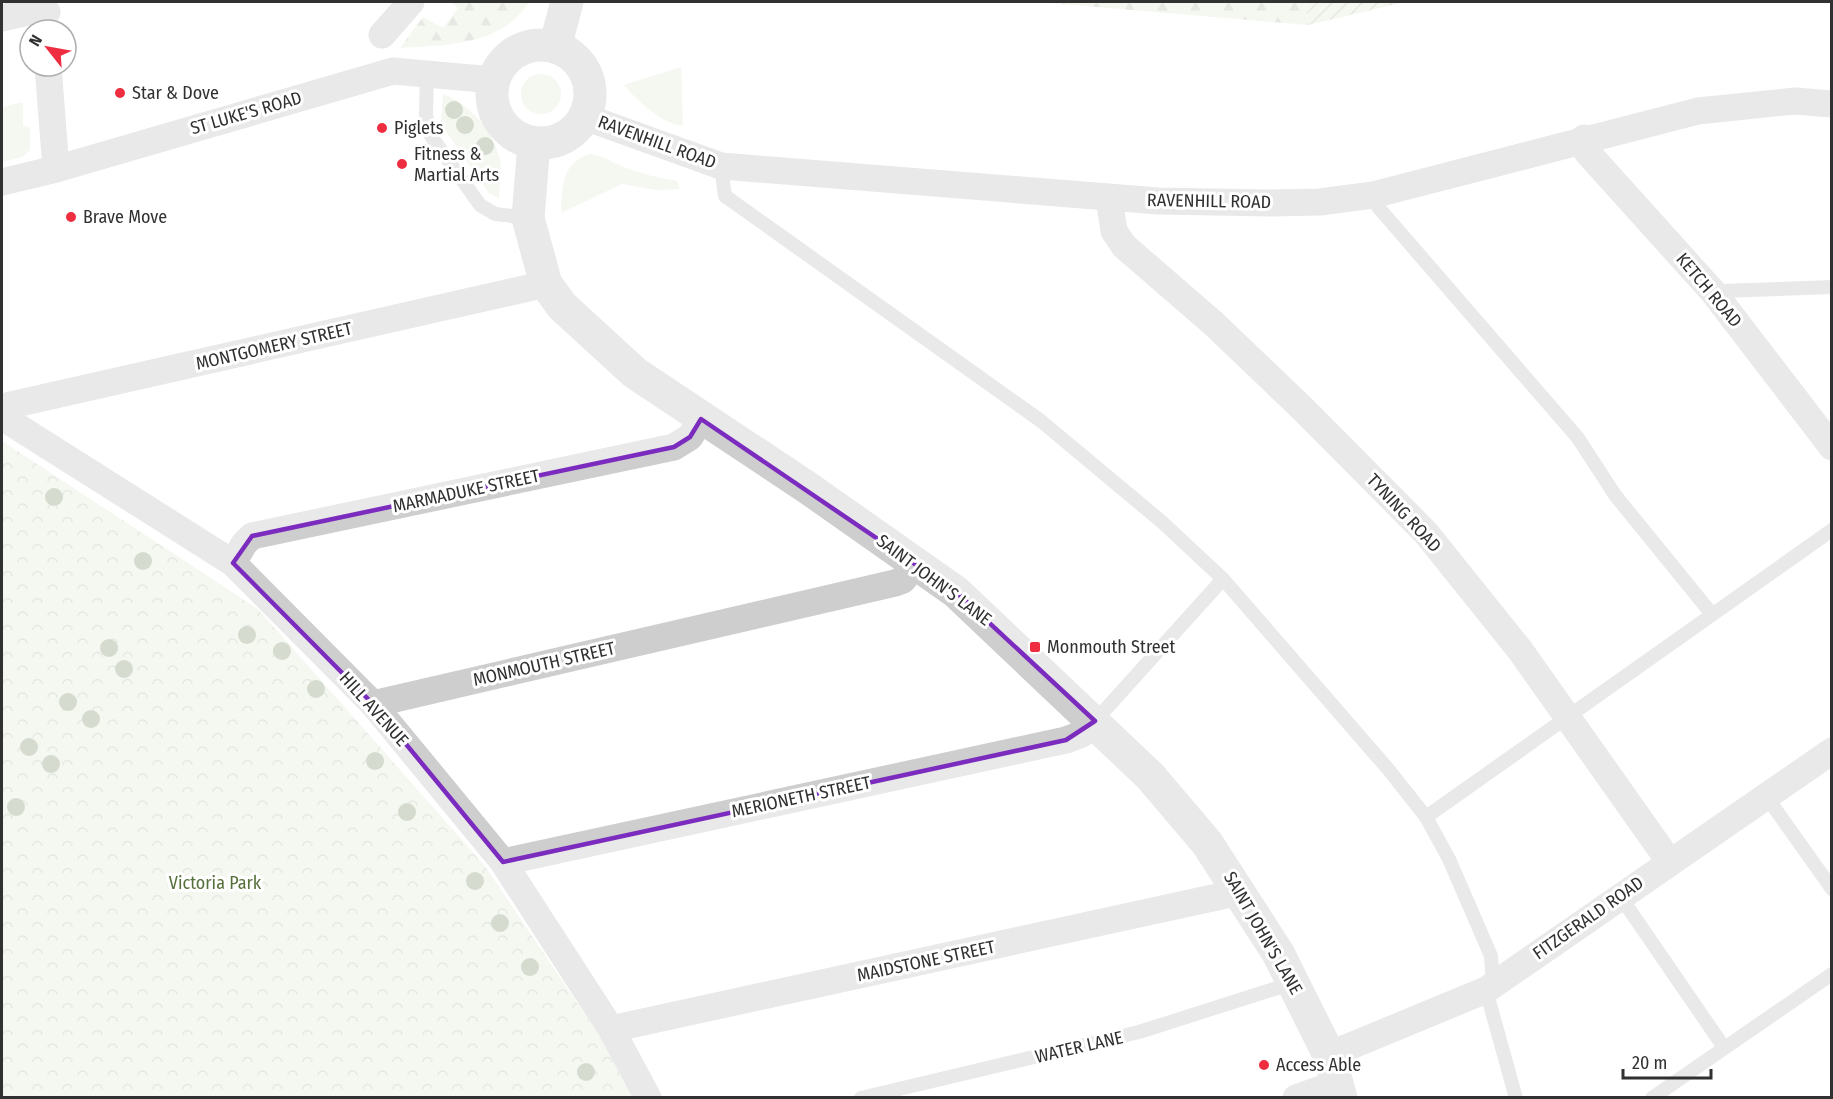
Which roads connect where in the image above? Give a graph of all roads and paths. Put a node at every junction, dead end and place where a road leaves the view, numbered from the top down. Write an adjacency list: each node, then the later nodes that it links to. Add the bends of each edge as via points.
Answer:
1 (411, 2): 5 (street)
2 (567, 2): 6 (street)
3 (47, 14): 4 (street, via 32,11)
4 (2, 18)
5 (382, 35)
6 (555, 46): 9 (street, via 536,45 519,50 501,65); 11 (street, via 571,54 585,71 590,88)
7 (428, 72): 9 (street, ST LUKE'S ROAD); 15 (street, ST LUKE'S ROAD, via 393,71); 19 (lane, via 426,115 431,136 480,205 495,214)
8 (49, 78): 15 (street)
9 (493, 80): 13 (street, via 494,109 502,124 518,138)
10 (1832, 104): 12 (street, RAVENHILL ROAD, via 1795,101 1698,111)
11 (585, 117): 13 (street, via 569,135 553,142); 14 (street, RAVENHILL ROAD)
12 (1584, 138): 17 (street, RAVENHILL ROAD); 22 (street, KETCH ROAD, via 1587,152)
13 (534, 143): 19 (street, SAINT JOHN'S LANE)
14 (721, 166): 18 (street, RAVENHILL ROAD); 30 (lane, via 725,196 1041,421 1162,522)
15 (56, 169): 16 (street, ST LUKE'S ROAD)
16 (2, 182)
17 (1373, 195): 18 (street, RAVENHILL ROAD, via 1271,203); 31 (lane, via 1378,207 1578,438 1615,495)
18 (1109, 198): 33 (street, TYNING ROAD, via 1114,231 1124,246 1238,347 1426,533)
19 (528, 218): 20 (street, SAINT JOHN'S LANE)
20 (546, 284): 23 (street, MONTGOMERY STREET); 25 (street, SAINT JOHN'S LANE, via 562,306 635,374)
21 (1832, 287): 22 (lane)
22 (1714, 294): 26 (street, KETCH ROAD)
23 (2, 407)
24 (2, 417): 28 (street, HILL AVENUE)
25 (701, 419): 28 (street, MARMADUKE STREET, via 690,437 674,447 252,536); 29 (street, SAINT JOHN'S LANE)
26 (1832, 447)
27 (1832, 530): 31 (lane)
28 (233, 563): 32 (street, HILL AVENUE)
29 (916, 563): 32 (street, MONMOUTH STREET, via 903,580 895,583); 34 (street, SAINT JOHN'S LANE, via 994,625)
30 (1223, 579): 34 (lane); 37 (lane)
31 (1711, 613): 33 (lane)
32 (373, 704): 39 (street, HILL AVENUE)
33 (1570, 717): 37 (lane); 38 (street, TYNING ROAD)
34 (1095, 722): 39 (street, MERIONETH STREET, via 1082,734 1066,740); 41 (street, SAINT JOHN'S LANE, via 1178,808)
35 (1832, 751): 36 (street, FITZGERALD ROAD)
36 (1766, 796): 38 (street, FITZGERALD ROAD); 40 (lane)
37 (1426, 817): 45 (lane, via 1449,859 1491,956)
38 (1669, 861): 42 (street, FITZGERALD ROAD)
39 (503, 862): 46 (street, HILL AVENUE)
40 (1832, 889)
41 (1240, 892): 44 (street, SAINT JOHN'S LANE); 46 (street, MAIDSTONE STREET)
42 (1620, 896): 45 (street, FITZGERALD ROAD); 47 (lane)
43 (1832, 974): 47 (lane)
44 (1293, 983): 48 (street, SAINT JOHN'S LANE); 50 (lane, WATER LANE, via 1139,1032)
45 (1489, 988): 48 (street, FITZGERALD ROAD); 52 (lane)
46 (611, 1029): 49 (street, HILL AVENUE)
47 (1723, 1046): 53 (lane)
48 (1336, 1079): 51 (street, FITZGERALD ROAD)
49 (648, 1098)
50 (861, 1098)
51 (1296, 1098)
52 (1516, 1098)
53 (1652, 1098)

